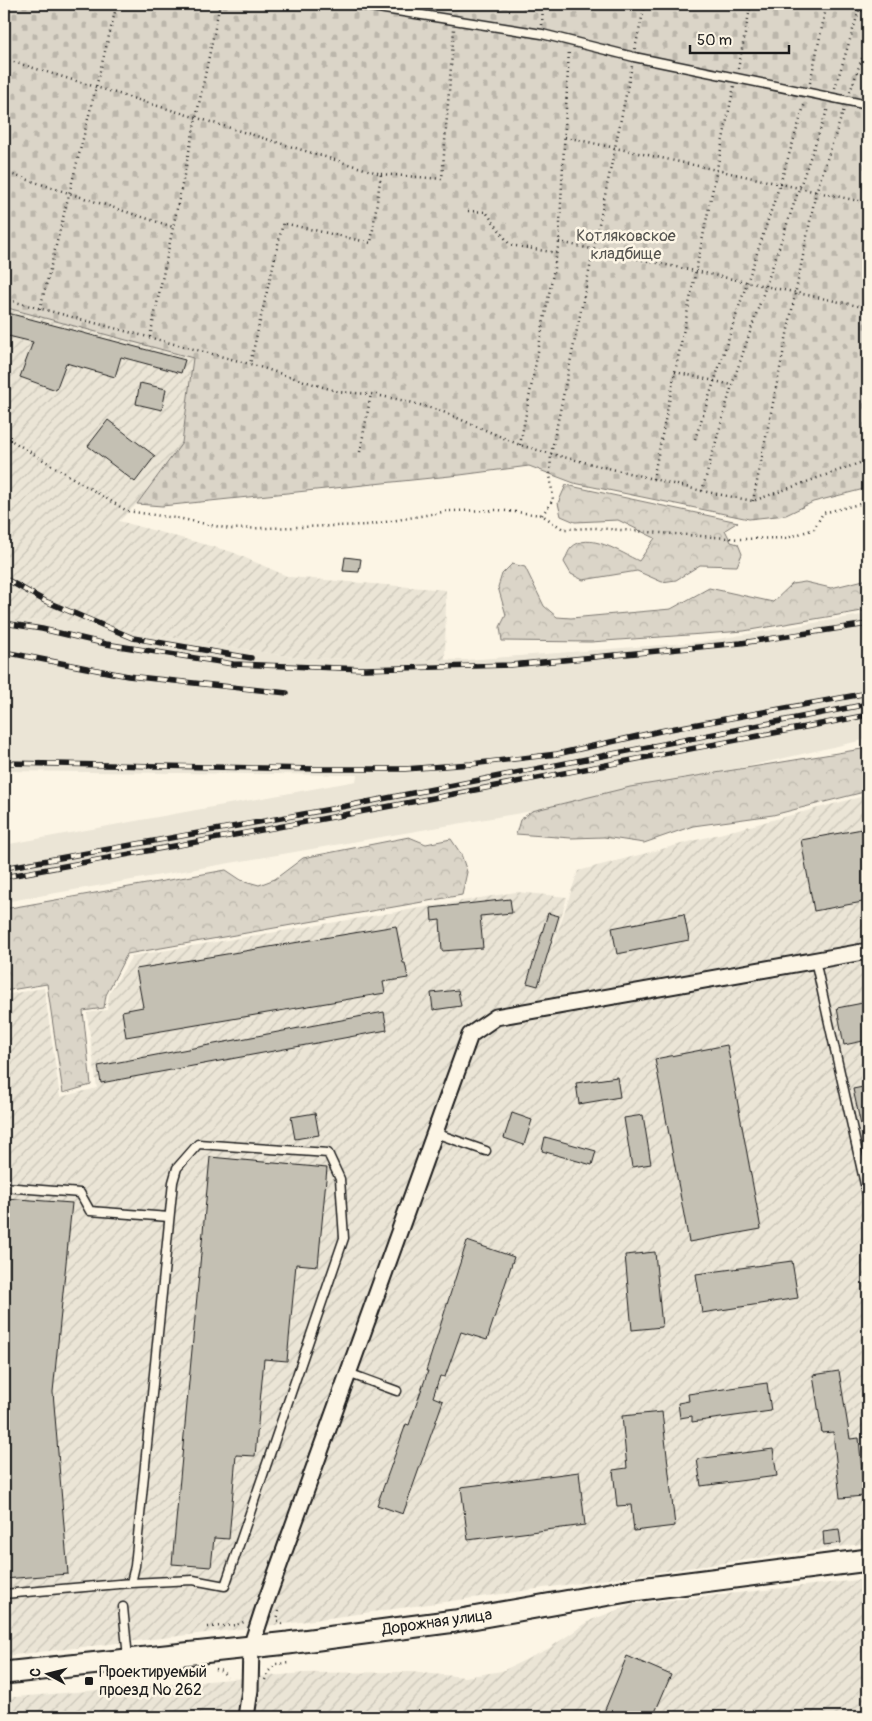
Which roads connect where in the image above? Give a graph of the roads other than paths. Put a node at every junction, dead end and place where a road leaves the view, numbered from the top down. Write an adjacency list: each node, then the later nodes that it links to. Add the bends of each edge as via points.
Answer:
1 (353, 4): 2 (lane, via 542,34 634,57)
2 (868, 104)
3 (868, 951): 4 (street)
4 (815, 960): 5 (street, via 496,1017 470,1035); 8 (lane)
5 (435, 1133): 6 (lane); 10 (street)
6 (486, 1151)
7 (4, 1187): 9 (lane, via 80,1193 90,1211)
8 (868, 1198)
9 (169, 1217): 13 (lane); 13 (lane, via 177,1168 198,1144 328,1153 340,1179 344,1238 225,1586 193,1580)
10 (348, 1373): 11 (lane); 16 (street)
11 (397, 1391)
12 (868, 1560): 16 (main road, Дорожная улица, via 633,1590 455,1621)
13 (131, 1583): 14 (lane)
14 (4, 1594)
15 (123, 1607): 17 (lane)
16 (251, 1647): 17 (main road, Дорожная улица); 19 (street)
17 (128, 1660): 18 (main road, Дорожная улица)
18 (4, 1673)
19 (246, 1717)

